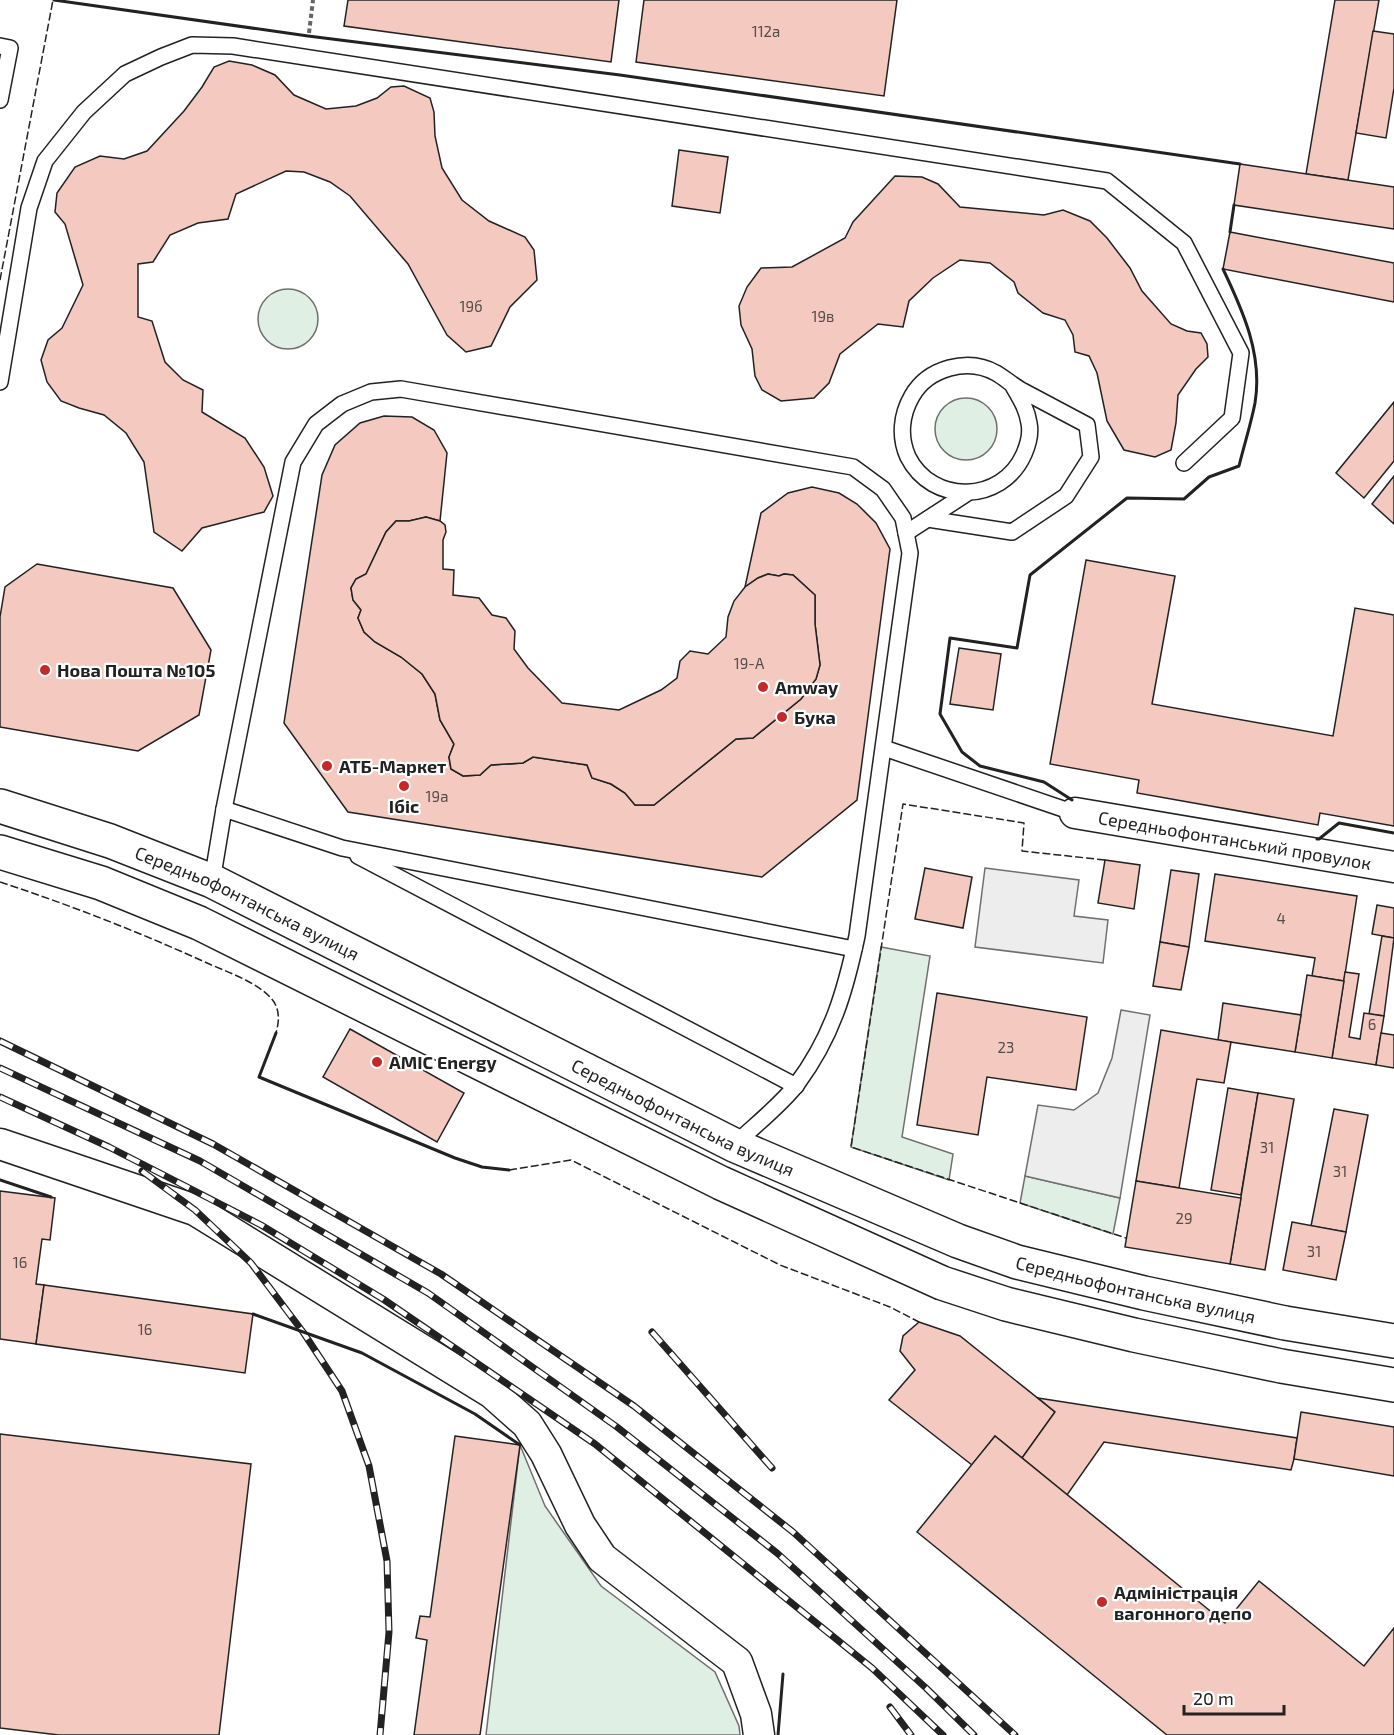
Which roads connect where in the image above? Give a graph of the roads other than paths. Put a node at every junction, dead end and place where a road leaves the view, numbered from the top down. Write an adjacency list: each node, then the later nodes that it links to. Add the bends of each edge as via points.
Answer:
1 (0, 46): 2 (lane, via 10,48)
2 (0, 100)
3 (0, 382): 5 (lane, via 28,208 45,161 84,112 125,74 192,45 233,46 1107,181 1184,243 1241,353 1232,418)
4 (1013, 386): 6 (lane, via 1030,425 1019,466 986,490); 6 (lane, via 995,372 975,366 953,366 933,374 917,388 906,407 902,427 904,448 913,466 927,481); 7 (lane, via 1087,425 1090,458 1066,496 1012,532)
5 (1184, 463)
6 (966, 494): 7 (lane)
7 (928, 519): 8 (lane)
8 (906, 533): 9 (lane, via 910,553); 11 (lane, via 903,518 884,489 854,467 435,394 401,389 371,392 342,404 316,424 293,462)
9 (884, 748): 12 (lane); 17 (lane)
10 (0, 806): 16 (main road, Середньофонтанська вулиця, via 110,841)
11 (224, 809): 13 (lane); 16 (lane)
12 (1075, 813): 15 (street, Середньофонтанський провулок)
13 (342, 848): 17 (lane); 18 (lane)
14 (0, 852): 22 (main road, via 101,884 199,923 721,1183 942,1283 1006,1304 1134,1335)
15 (1394, 867)
16 (212, 881): 20 (main road, Середньофонтанська вулиця)
17 (854, 949): 18 (lane, via 844,992 824,1043)
18 (796, 1086): 20 (lane)
19 (0, 1144): 23 (street, via 195,1210 492,1393 527,1424 580,1525 602,1558 737,1662 756,1714)
20 (734, 1145): 21 (main road, Середньофонтанська вулиця, via 912,1223 1017,1262 1285,1323)
21 (1394, 1341)
22 (1394, 1385)
23 (759, 1735)

